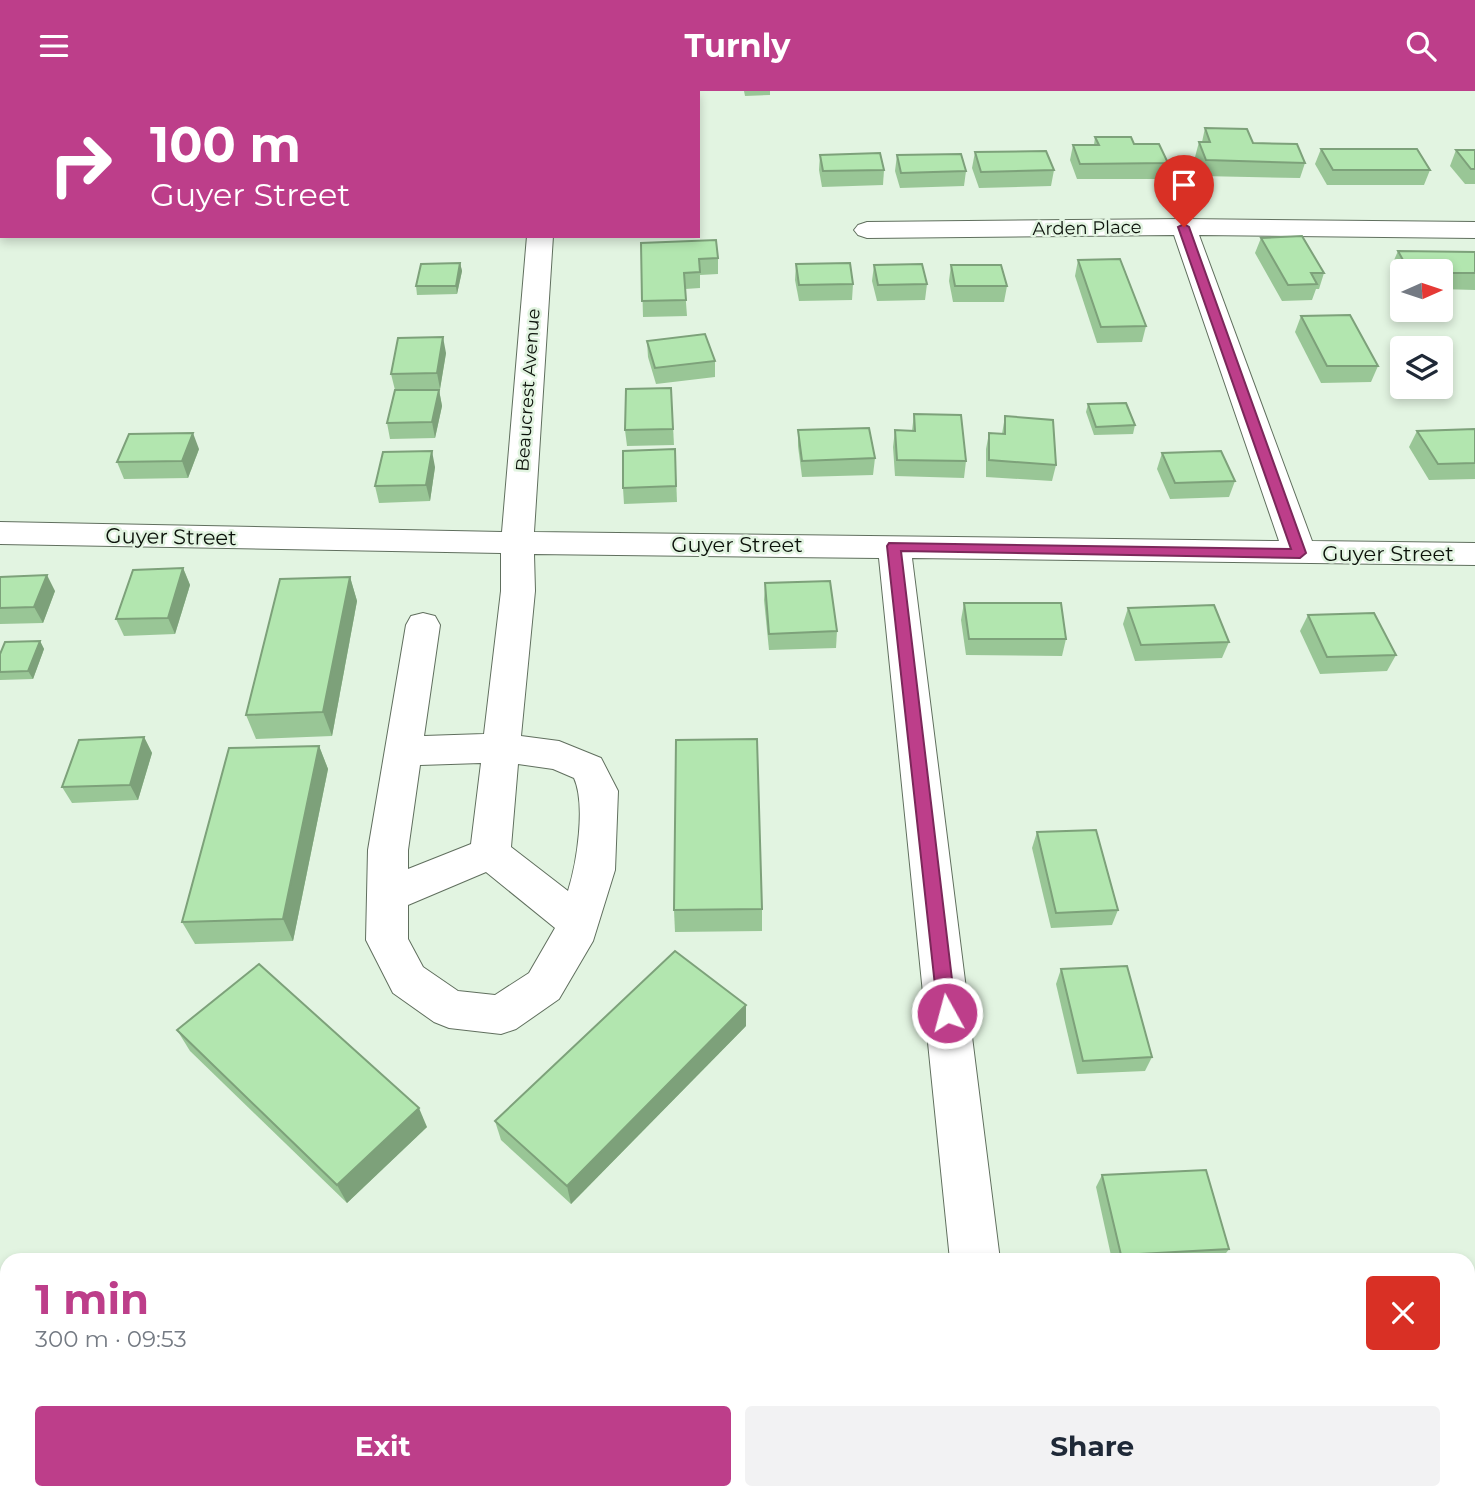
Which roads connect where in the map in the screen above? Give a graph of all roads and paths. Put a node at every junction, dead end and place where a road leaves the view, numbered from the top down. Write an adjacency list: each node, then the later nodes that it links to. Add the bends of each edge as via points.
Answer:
1 (1184, 227): 2 (street, Arden Place); 3 (street, Arden Place); 8 (street)
2 (867, 230)
3 (1475, 230)
4 (540, 238): 6 (street, Beaucrest Avenue)
5 (0, 533): 6 (street, Guyer Street)
6 (517, 543): 7 (street, Guyer Street); 11 (street, Beaucrest Avenue, via 518,590)
7 (894, 546): 8 (street, Guyer Street); 16 (street)
8 (1300, 553): 9 (street, Guyer Street)
9 (1475, 554)
10 (423, 625): 12 (street)
11 (501, 748): 12 (street); 13 (street, Beaucrest Avenue); 15 (street, via 559,755 588,768 599,791 595,870)
12 (404, 751): 14 (street, via 388,850)
13 (489, 853): 14 (street); 15 (street)
14 (388, 895): 15 (street, via 387,940 397,960 408,980 449,1009 501,1015 512,1008 544,986 572,941)
15 (578, 922)
16 (974, 1253)

